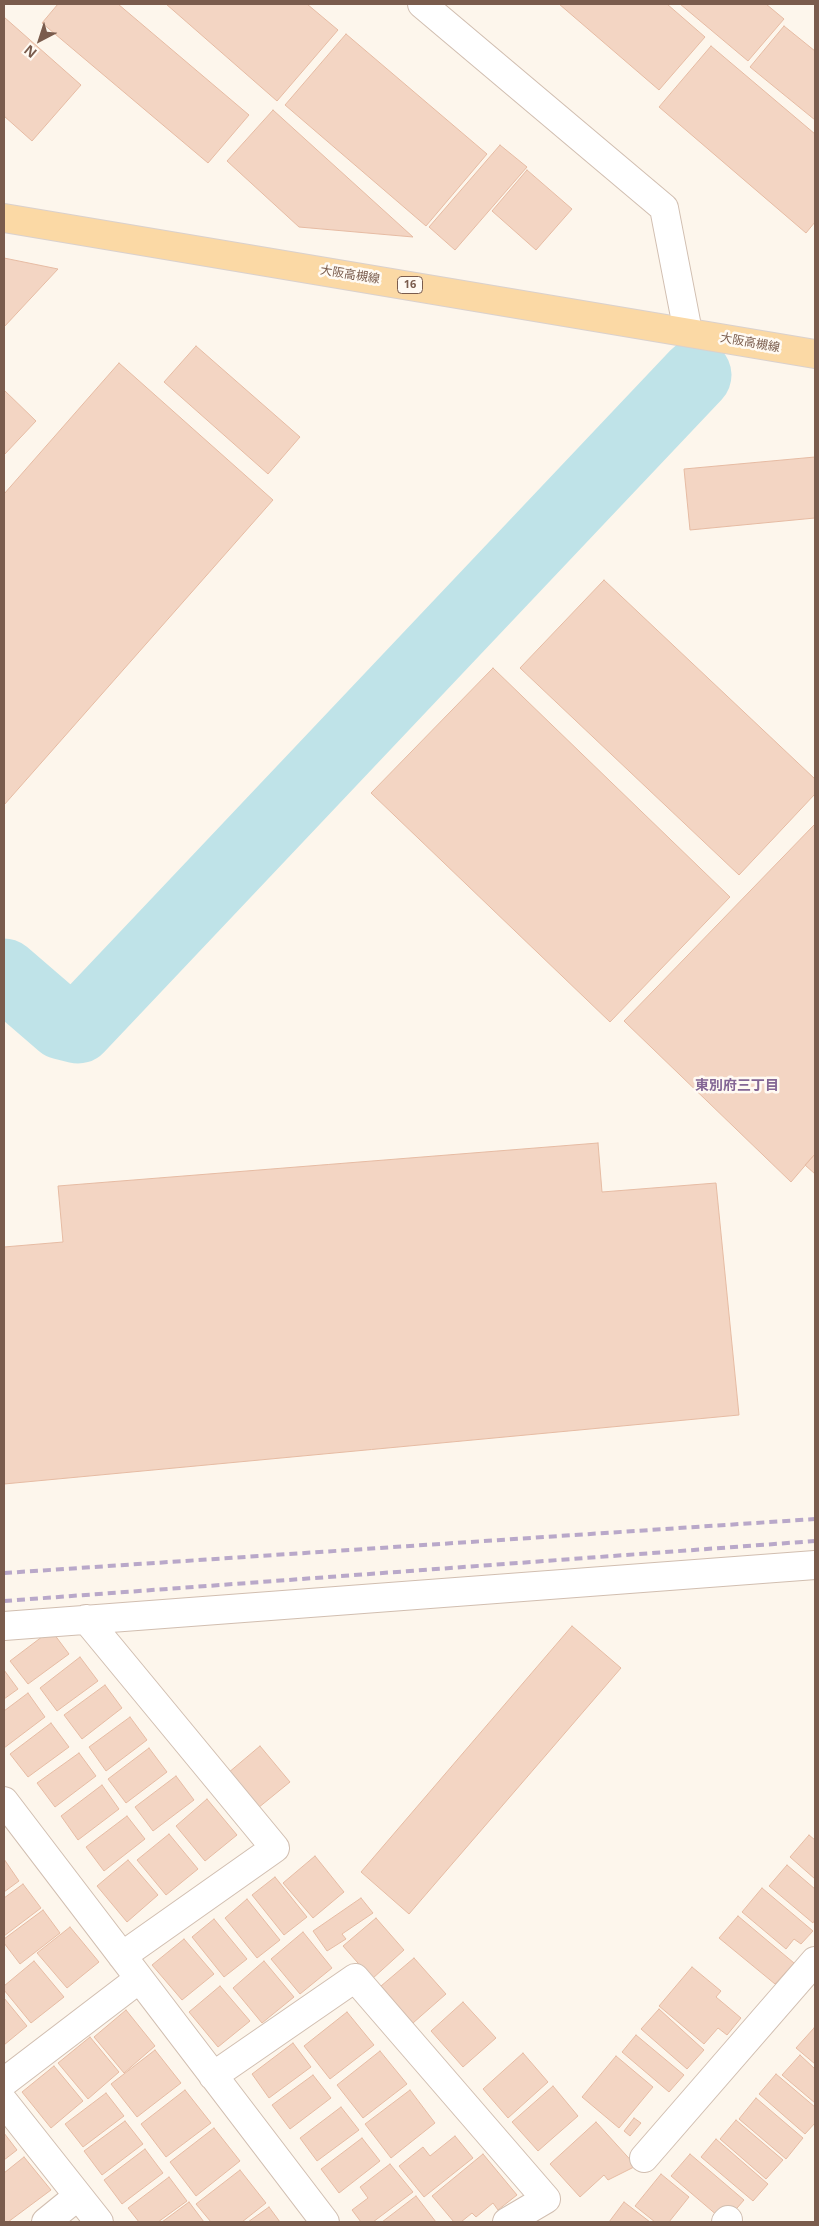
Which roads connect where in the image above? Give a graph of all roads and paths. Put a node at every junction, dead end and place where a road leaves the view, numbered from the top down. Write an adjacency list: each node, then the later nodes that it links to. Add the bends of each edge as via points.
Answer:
1 (422, 4): 3 (street, via 664,208)
2 (4, 218): 3 (main road, 大阪高槻線 / 16)
3 (688, 332): 4 (main road, 大阪高槻線 / 16)
4 (815, 354)
5 (815, 1565): 6 (street)
6 (86, 1619): 7 (street); 9 (street, via 275,1848)
7 (4, 1626)
8 (4, 1801): 9 (street)
9 (122, 1956): 11 (street)
10 (815, 1961): 15 (street)
11 (139, 1978): 12 (street); 13 (street)
12 (213, 2076): 19 (street); 20 (street, via 355,1978 546,2199)
13 (4, 2082)
14 (4, 2102): 16 (street)
15 (644, 2158)
16 (78, 2196): 17 (street); 18 (street)
17 (46, 2222)
18 (99, 2222)
19 (325, 2222)
20 (507, 2222)

